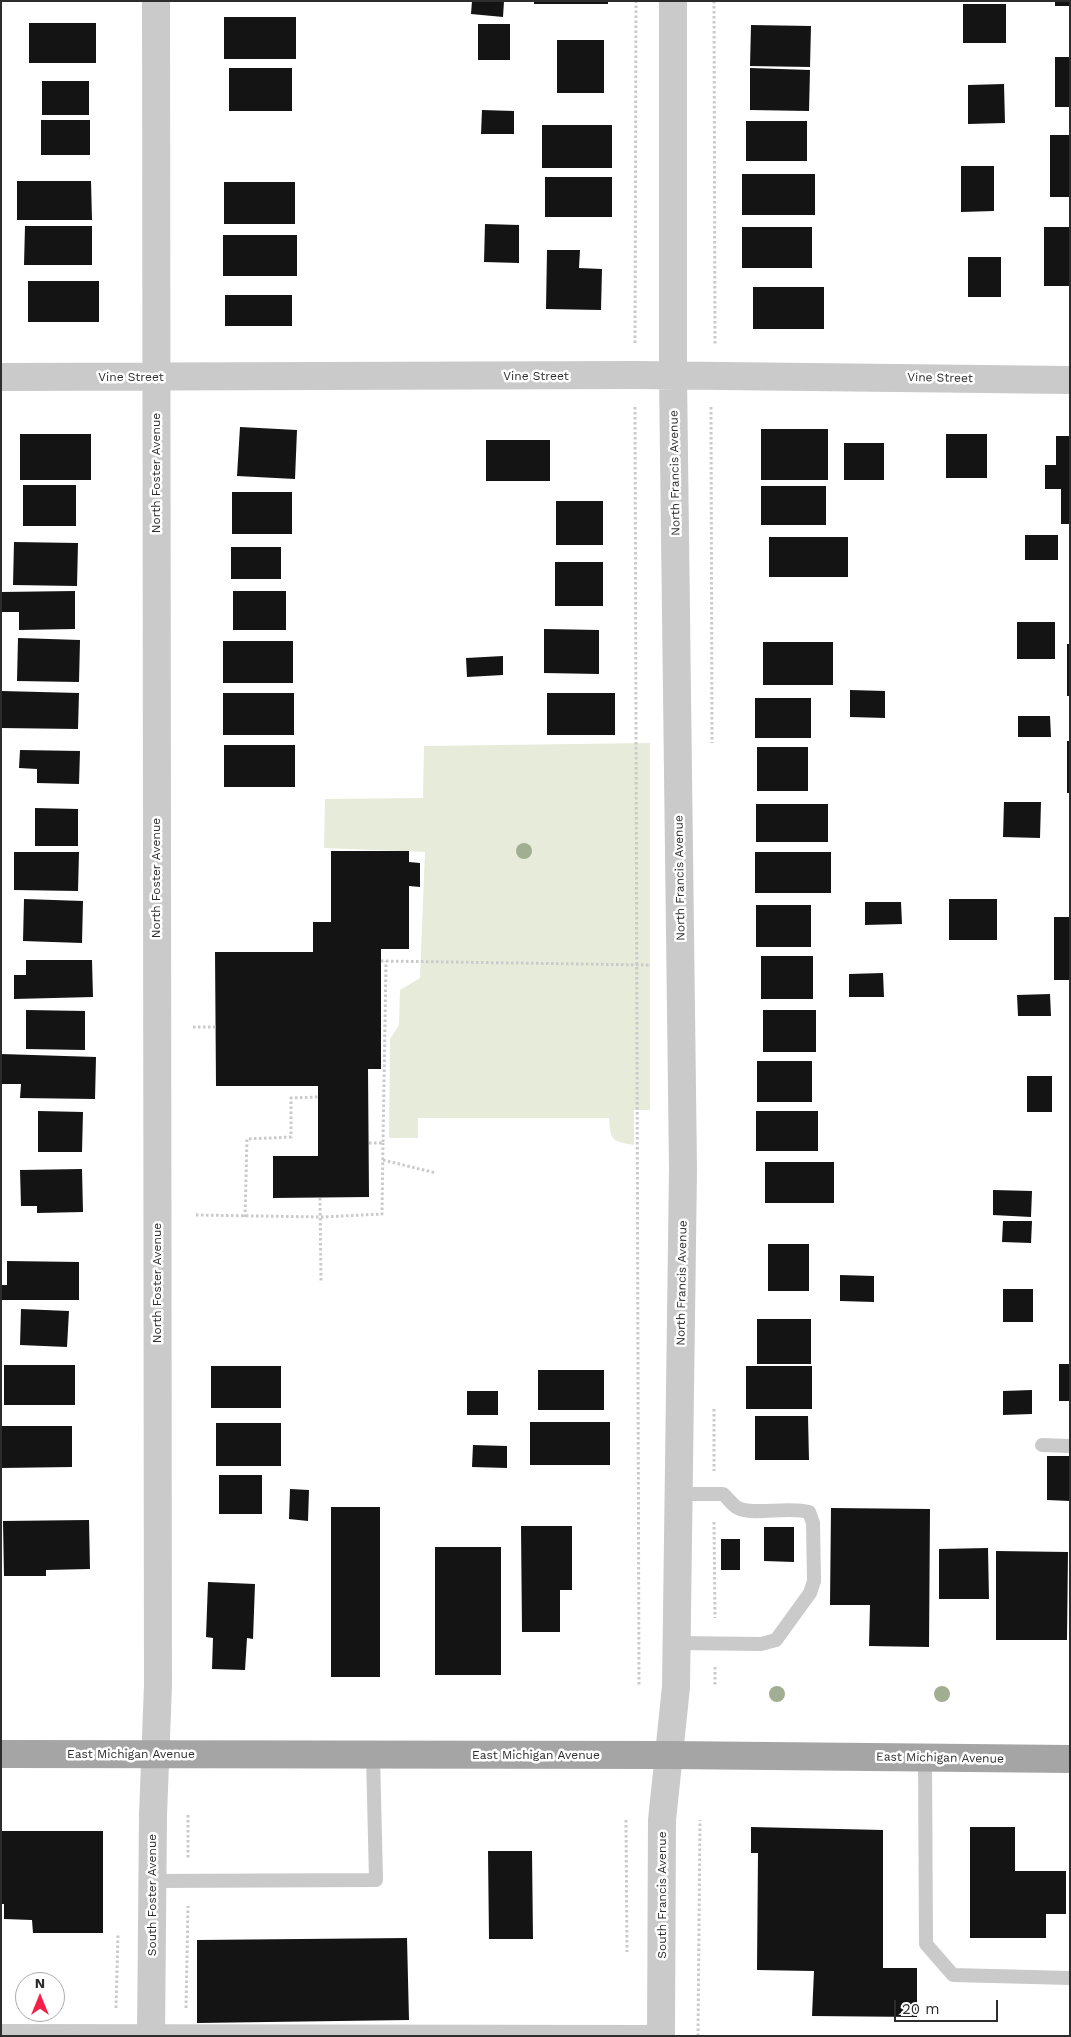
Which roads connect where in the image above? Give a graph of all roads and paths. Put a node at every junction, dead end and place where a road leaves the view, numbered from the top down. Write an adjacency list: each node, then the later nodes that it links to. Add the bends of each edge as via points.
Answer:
1 (156, 1): 9 (street, North Foster Avenue)
2 (636, 1): 5 (path)
3 (673, 1): 6 (street, North Francis Avenue)
4 (714, 1): 7 (path)
5 (635, 375): 6 (street, Vine Street); 9 (street, Vine Street); 15 (path)
6 (673, 376): 7 (street, Vine Street); 14 (street, North Francis Avenue)
7 (713, 376): 10 (street, Vine Street); 11 (path)
8 (1, 377): 9 (street, Vine Street)
9 (156, 378): 38 (street, North Foster Avenue, via 158,1685)
10 (1070, 380)
11 (712, 747)
12 (381, 961): 13 (path)
13 (386, 961): 15 (path); 20 (path)
14 (681, 964): 15 (path); 32 (street, North Francis Avenue, via 684,1169)
15 (638, 965): 35 (path)
16 (193, 1027): 17 (path)
17 (216, 1027)
18 (318, 1097): 25 (path, via 291,1098 291,1137 247,1138)
19 (368, 1143): 20 (path)
20 (383, 1143): 21 (path)
21 (383, 1160): 22 (path); 26 (path, via 382,1214)
22 (436, 1173)
23 (320, 1198): 26 (path)
24 (196, 1215): 25 (path)
25 (245, 1216): 26 (path)
26 (321, 1216): 27 (path)
27 (321, 1282)
28 (714, 1403): 31 (path)
29 (1042, 1445): 30 (lane)
30 (1070, 1446)
31 (714, 1492): 32 (lane); 34 (path); 34 (lane, via 723,1494 745,1510 797,1509 809,1512 813,1523 814,1581 810,1593 776,1640 761,1644)
32 (679, 1494): 33 (street, North Francis Avenue)
33 (677, 1643): 34 (lane); 40 (street, North Francis Avenue)
34 (715, 1644): 36 (path)
35 (639, 1686)
36 (715, 1686)
37 (1, 1754): 38 (main road, East Michigan Avenue)
38 (154, 1754): 39 (main road, East Michigan Avenue); 47 (street, South Foster Avenue)
39 (373, 1754): 40 (main road, East Michigan Avenue); 46 (lane, via 376,1880)
40 (669, 1754): 41 (main road, East Michigan Avenue); 54 (street, South Francis Avenue, via 662,1820)
41 (925, 1758): 42 (main road, East Michigan Avenue); 49 (lane, via 926,1944 953,1975)
42 (1070, 1759)
43 (188, 1815): 46 (path)
44 (626, 1820): 48 (path)
45 (700, 1820): 55 (path)
46 (188, 1880): 47 (lane); 51 (path)
47 (152, 1881): 52 (street, South Foster Avenue)
48 (627, 1955)
49 (1070, 1978)
50 (1, 2031): 52 (lane)
51 (186, 2032): 52 (lane); 53 (lane)
52 (151, 2033)
53 (402, 2034): 54 (lane)
54 (662, 2034)
55 (698, 2036)

